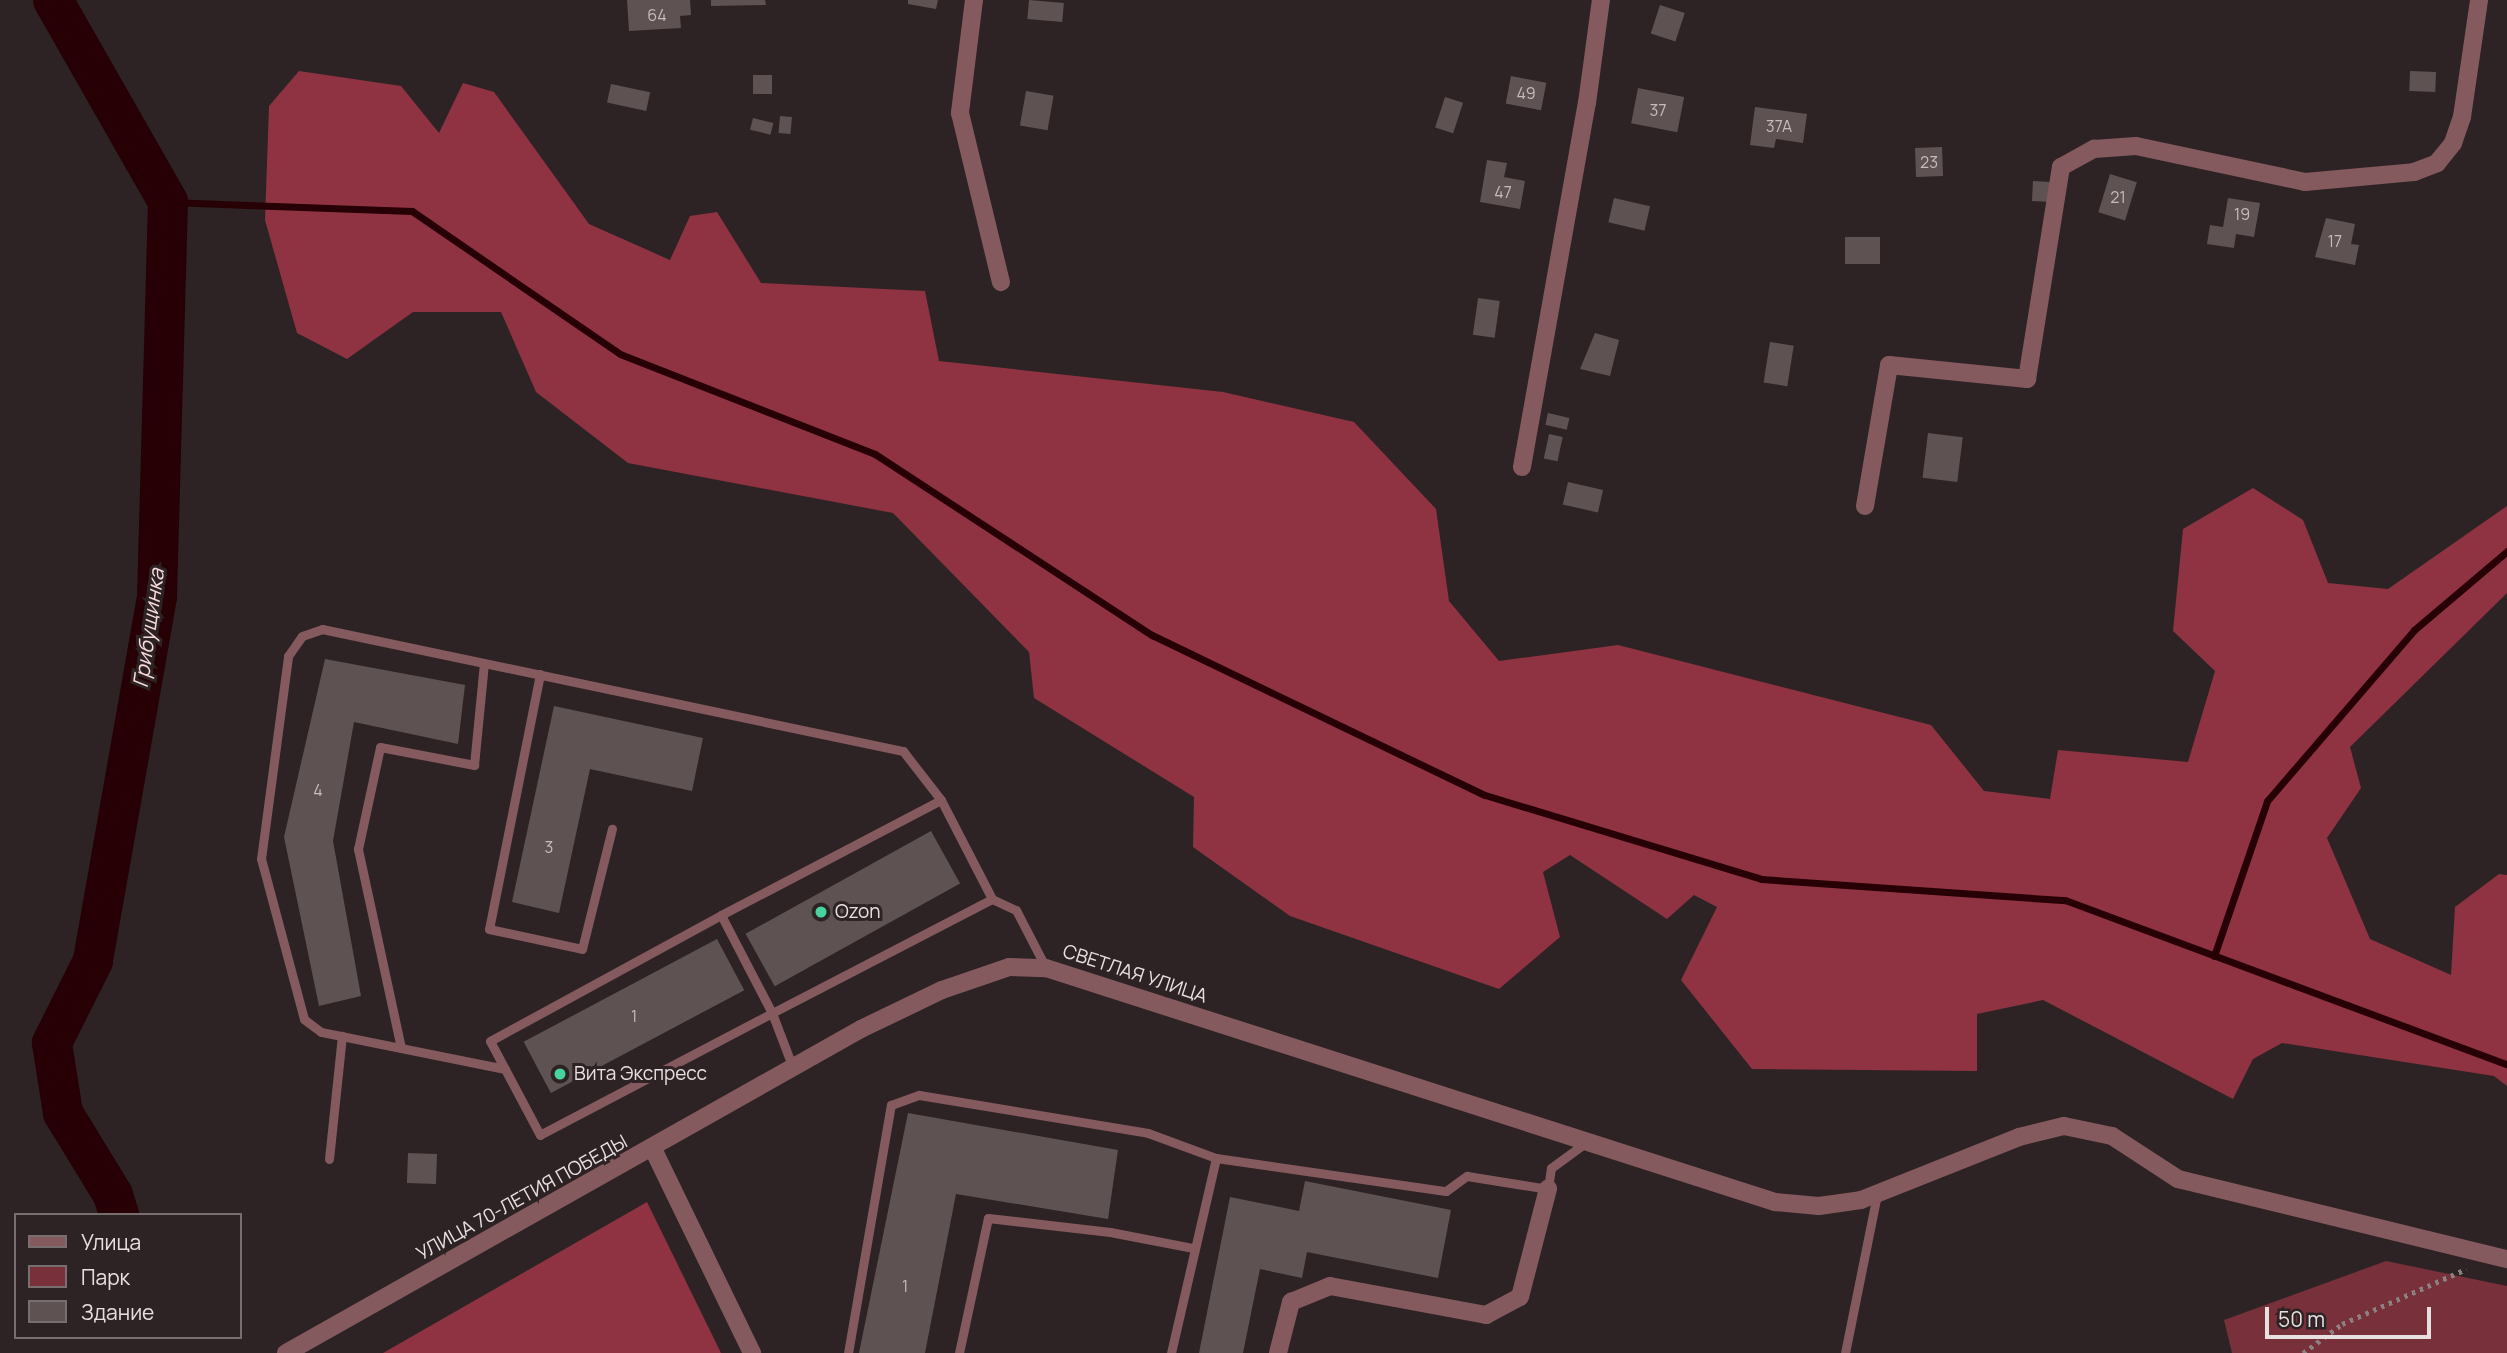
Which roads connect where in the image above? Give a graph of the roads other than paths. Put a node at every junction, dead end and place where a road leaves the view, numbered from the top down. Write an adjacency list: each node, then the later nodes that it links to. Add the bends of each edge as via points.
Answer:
1 (974, 0): 4 (street, via 960,113)
2 (1601, 0): 5 (street)
3 (2479, 0): 6 (street, via 2462,117 2453,143 2437,163 2390,176 2305,182 2136,146 2094,149 2061,167 2027,379 1889,365)
4 (1000, 282)
5 (1522, 467)
6 (1865, 506)
7 (484, 663): 8 (lane); 15 (lane, via 322,629 302,636 288,656 261,859 304,1019 321,1032); 16 (lane, via 474,765 380,747 358,849)
8 (540, 674): 9 (lane, via 903,751); 10 (lane, via 489,929 582,949)
9 (941, 800): 11 (lane); 12 (lane)
10 (612, 829)
11 (992, 899): 13 (lane, via 1016,910); 14 (lane)
12 (721, 915): 14 (lane); 18 (lane, via 490,1041)
13 (1046, 968): 17 (street, СВЕТЛАЯ УЛИЦА, via 1009,967 942,990); 19 (street, СВЕТЛАЯ УЛИЦА)
14 (772, 1013): 17 (lane); 18 (lane, via 540,1135)
15 (342, 1036): 16 (lane); 22 (lane)
16 (401, 1048): 18 (lane)
17 (793, 1068): 20 (street, СВЕТЛАЯ УЛИЦА)
18 (505, 1069)
19 (1588, 1140): 23 (lane, via 1551,1168); 24 (street, СВЕТЛАЯ УЛИЦА, via 1775,1202 1819,1206)
20 (653, 1149): 27 (street, УЛИЦА 70-ЛЕТИЯ ПОБЕДЫ); 28 (street, УЛИЦА 70-ЛЕТИЯ ПОБЕДЫ)
21 (1216, 1158): 23 (lane, via 1446,1191 1467,1175); 25 (lane); 29 (lane, via 1148,1133 946,1099 919,1095 891,1105)
22 (329, 1159)
23 (1548, 1188): 32 (street, via 1520,1297 1486,1315 1330,1286 1291,1302)
24 (1877, 1195): 26 (street, СВЕТЛАЯ УЛИЦА, via 2019,1137 2064,1126 2112,1136 2178,1179); 33 (lane)
25 (1193, 1248): 30 (lane, via 1110,1232 988,1218); 31 (lane)
26 (2501, 1258)
27 (286, 1353)
28 (752, 1353)
29 (848, 1353)
30 (959, 1353)
31 (1171, 1353)
32 (1278, 1353)
33 (1845, 1353)

